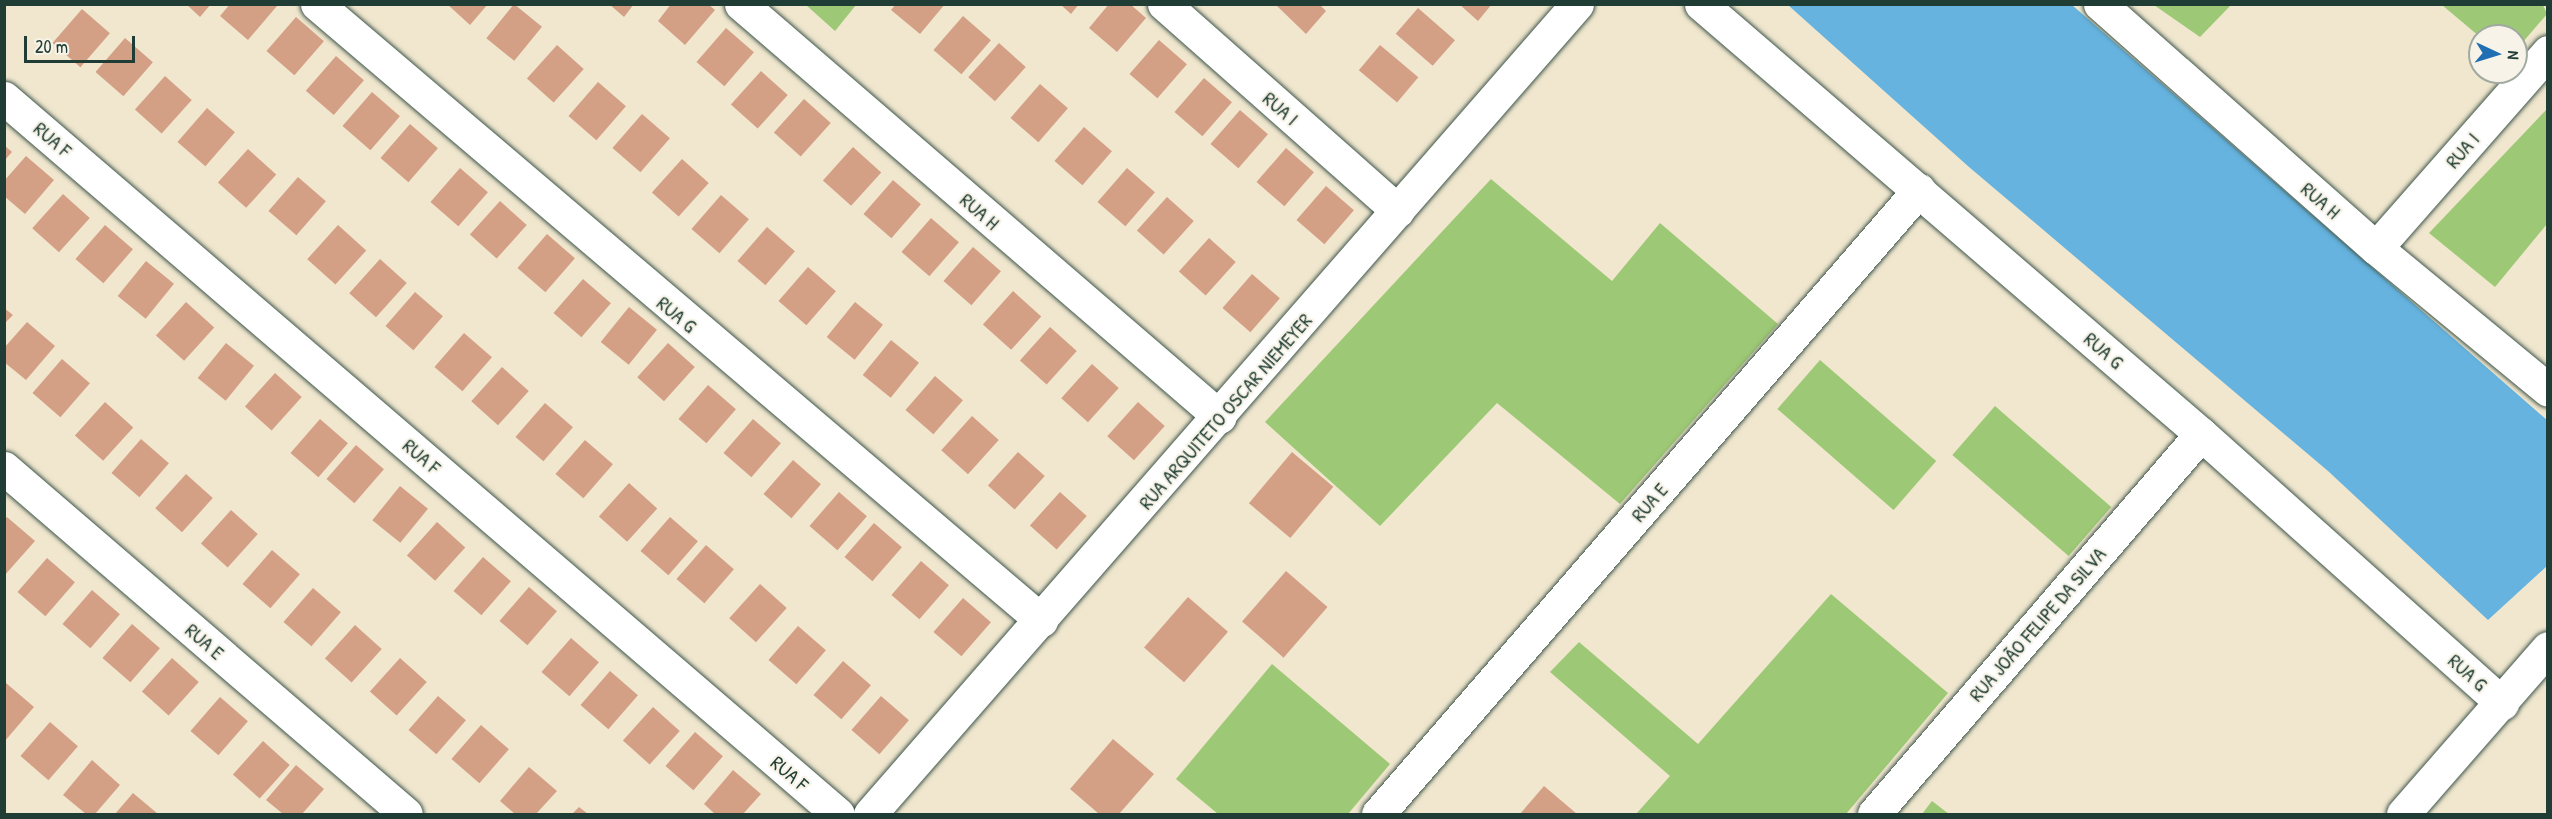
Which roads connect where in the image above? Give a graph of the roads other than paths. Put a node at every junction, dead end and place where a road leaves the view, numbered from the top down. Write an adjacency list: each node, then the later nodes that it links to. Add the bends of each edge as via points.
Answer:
1 (317, 4): 16 (street, RUA G)
2 (741, 4): 13 (street, RUA H)
3 (1577, 4): 10 (street, RUA ARQUITETO OSCAR NIEMEYER)
4 (1701, 4): 9 (street, RUA G)
5 (2100, 4): 11 (street, RUA H)
6 (1184, 11): 10 (street, RUA I)
7 (2547, 52): 11 (street, RUA I)
8 (4, 98): 20 (street, RUA F)
9 (1919, 190): 14 (street, RUA G); 22 (street, RUA E)
10 (1398, 211): 13 (street, RUA ARQUITETO OSCAR NIEMEYER)
11 (2376, 248): 12 (street, RUA H)
12 (2547, 390)
13 (1220, 417): 16 (street, RUA ARQUITETO OSCAR NIEMEYER)
14 (2200, 434): 18 (street, RUA G); 23 (street, RUA JOÃO FELIPE DA SILVA)
15 (4, 468): 19 (street, RUA E)
16 (1041, 620): 21 (street, RUA ARQUITETO OSCAR NIEMEYER)
17 (2547, 648): 18 (street)
18 (2502, 703): 24 (street)
19 (406, 814)
20 (838, 814)
21 (870, 814)
22 (1378, 814)
23 (1874, 814)
24 (2403, 814)

